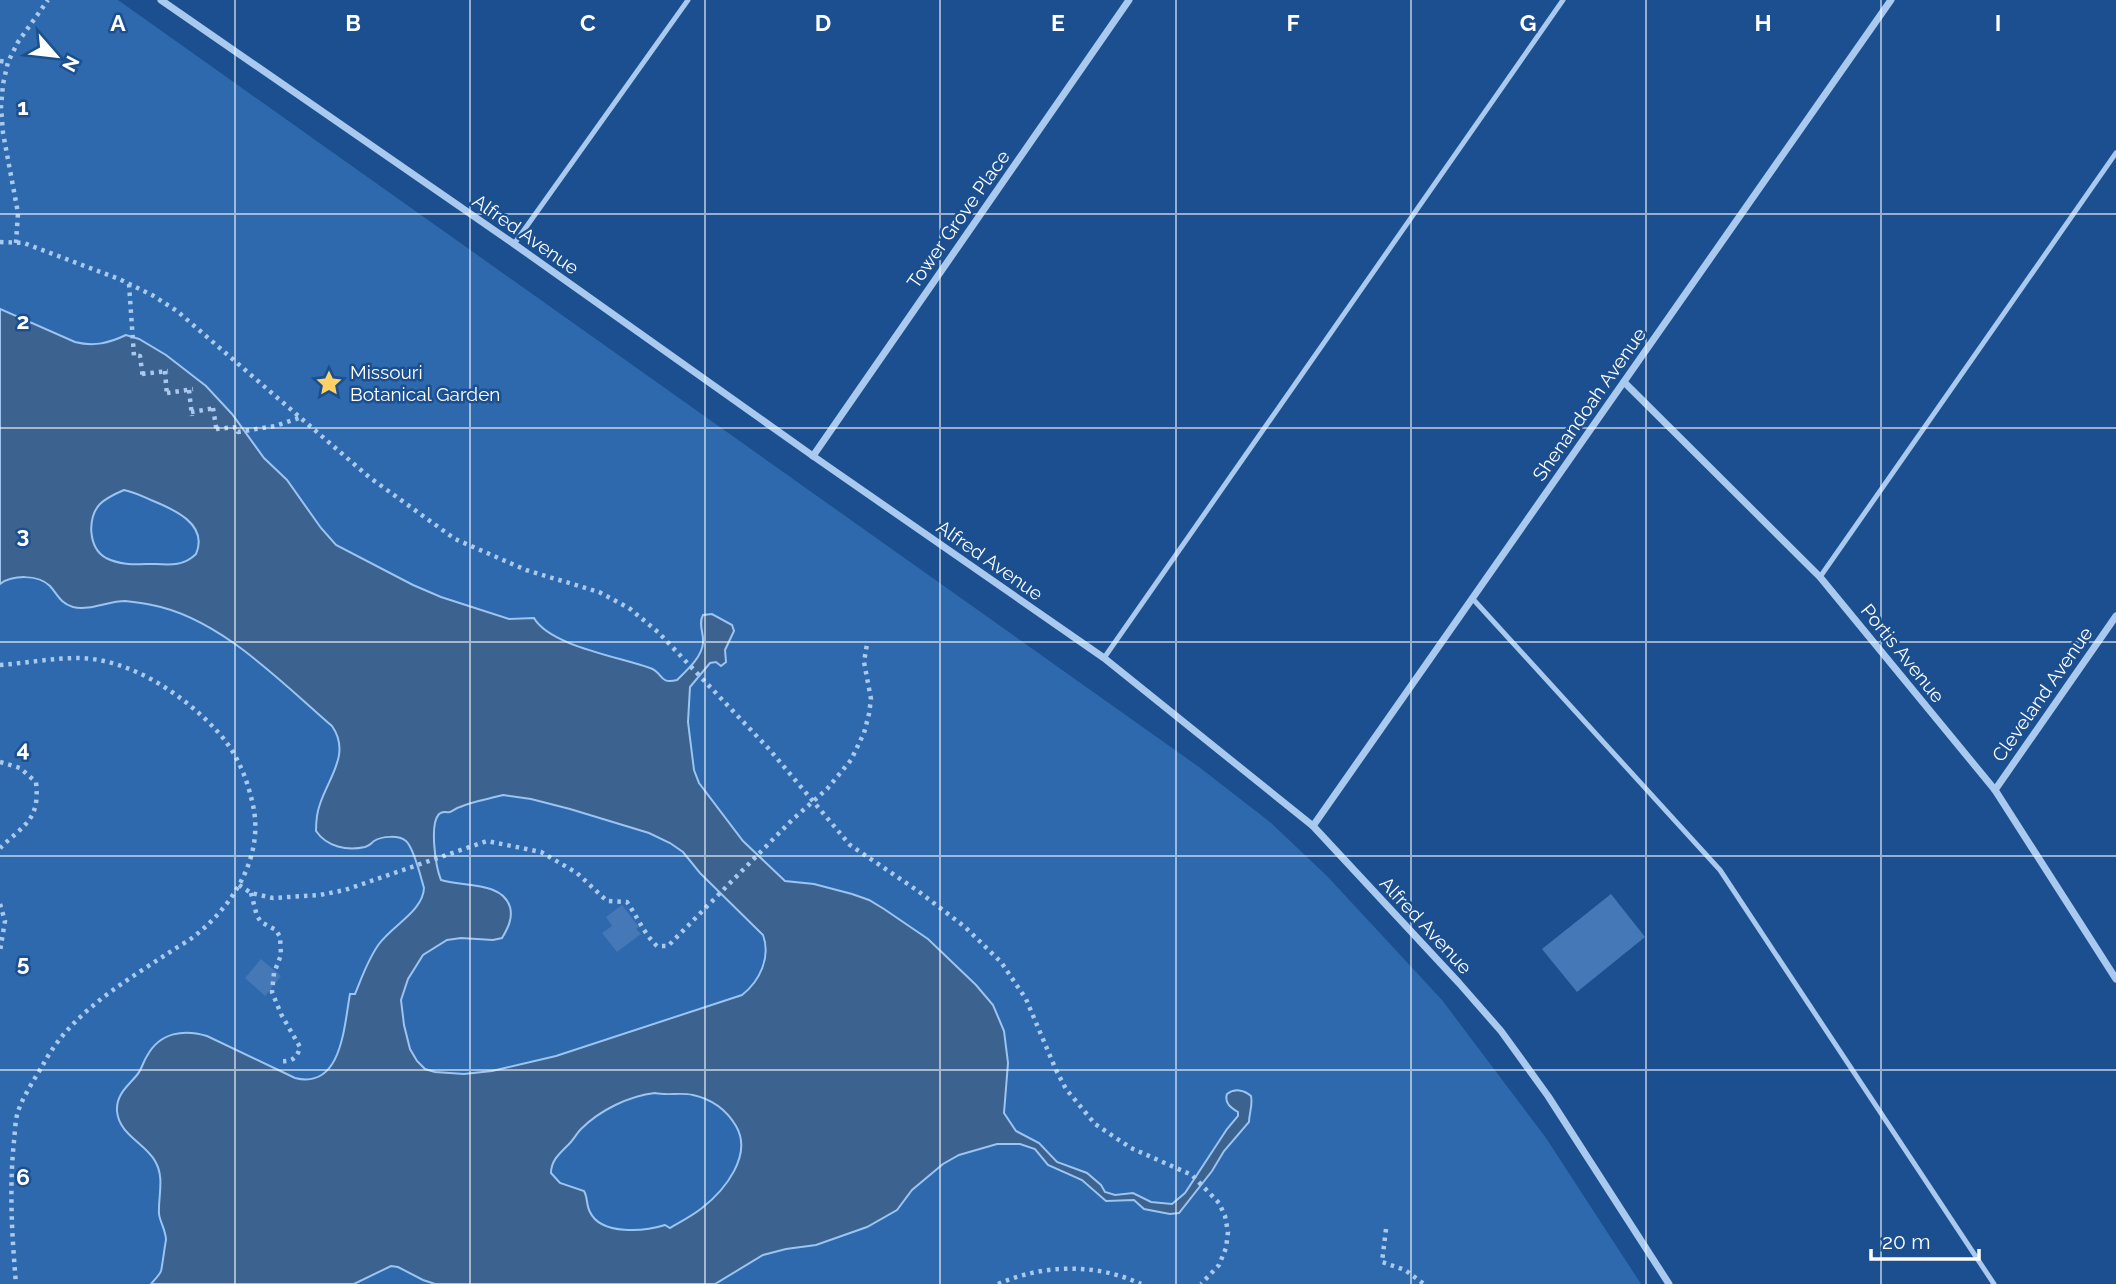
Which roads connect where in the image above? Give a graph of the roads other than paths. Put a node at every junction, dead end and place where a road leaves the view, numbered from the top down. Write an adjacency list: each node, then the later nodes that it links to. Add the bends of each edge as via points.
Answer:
1 (161, 0): 7 (street, Alfred Avenue)
2 (688, 0): 7 (lane)
3 (1129, 0): 9 (street, Tower Grove Place)
4 (1563, 0): 13 (lane)
5 (1891, 0): 8 (street, Shenandoah Avenue)
6 (2116, 153): 10 (lane)
7 (514, 244): 9 (street, Alfred Avenue)
8 (1624, 382): 10 (street, Portis Avenue); 11 (street, Shenandoah Avenue)
9 (813, 456): 13 (street, Alfred Avenue)
10 (1820, 578): 14 (street, Portis Avenue)
11 (1472, 598): 15 (street, Shenandoah Avenue); 18 (lane, via 1720,870)
12 (2116, 616): 14 (street, Cleveland Avenue)
13 (1104, 658): 15 (street, Alfred Avenue)
14 (1995, 790): 16 (street, Portis Avenue)
15 (1312, 826): 17 (street, Alfred Avenue, via 1501,1031)
16 (2116, 979)
17 (1669, 1284)
18 (1994, 1284)

